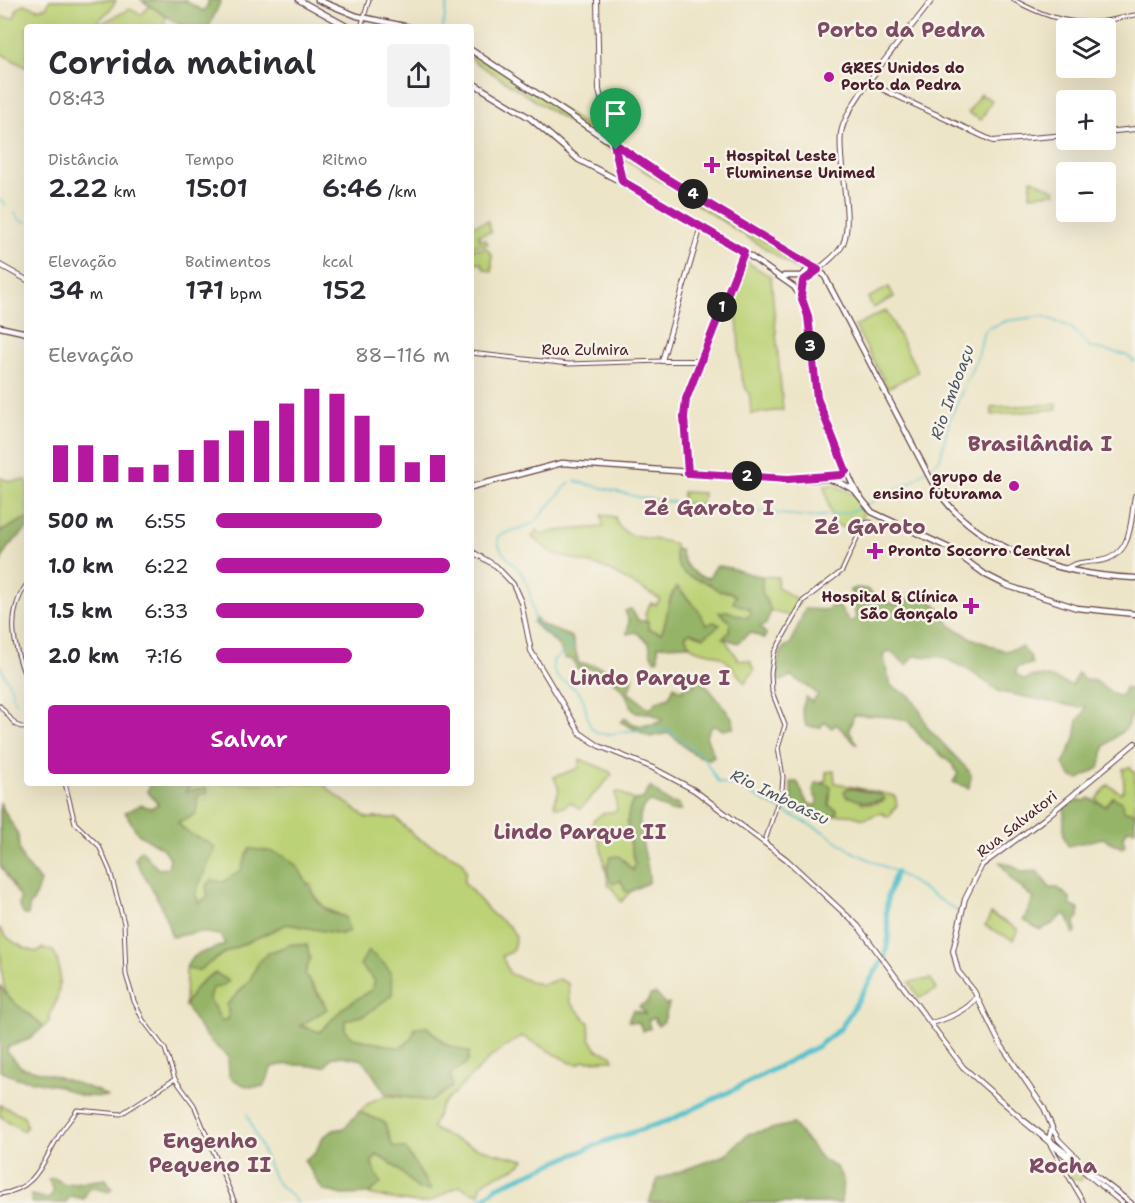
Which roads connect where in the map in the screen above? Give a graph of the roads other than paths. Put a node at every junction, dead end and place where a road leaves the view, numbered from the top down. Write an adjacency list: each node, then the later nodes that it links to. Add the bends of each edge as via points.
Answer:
1 (299, 0): 9 (main road)
2 (318, 0): 8 (main road)
3 (369, 0): 8 (street)
4 (597, 0): 18 (main road, via 598,83)
5 (932, 0): 13 (main road)
6 (1014, 0): 7 (street, via 1074,21)
7 (1135, 15)
8 (364, 18): 10 (street); 11 (main road)
9 (343, 24)
10 (362, 24)
11 (395, 24)
12 (474, 52): 18 (main road)
13 (869, 83): 17 (main road, via 993,141); 24 (main road, via 841,133 844,243)
14 (474, 84): 19 (main road, via 530,118 579,160)
15 (1135, 129): 16 (main road)
16 (1116, 131)
17 (1056, 136)
18 (614, 143): 19 (main road); 23 (main road)
19 (622, 181): 20 (main road)
20 (701, 226): 21 (main road); 31 (main road)
21 (744, 252): 25 (main road); 32 (main road)
22 (0, 265): 26 (main road)
23 (812, 265): 24 (main road); 25 (main road, via 802,276)
24 (818, 270): 27 (main road, via 801,285); 45 (main road, via 829,282 944,502 967,524 1031,558)
25 (779, 274): 27 (main road)
26 (24, 278)
27 (801, 296): 33 (main road, via 808,316 817,398)
28 (0, 327): 29 (main road)
29 (24, 332)
30 (474, 353): 31 (street, Rua Zulmira, via 569,364)
31 (662, 361): 32 (main road, Rua Zulmira)
32 (700, 361): 34 (main road, via 684,412)
33 (846, 471): 35 (main road); 37 (main road)
34 (688, 473): 35 (main road); 36 (main road, via 562,463)
35 (822, 478): 37 (main road)
36 (474, 486)
37 (856, 492): 39 (main road)
38 (1135, 496): 45 (main road, via 1124,549 1103,560)
39 (868, 508): 40 (main road); 41 (street)
40 (879, 517): 42 (street); 48 (main road, via 946,546 1008,586 1077,608)
41 (869, 522): 42 (street); 43 (street, via 863,526)
42 (874, 525): 43 (street, via 871,534)
43 (864, 532): 54 (street, via 858,536 842,571 803,601 773,657 773,696 785,725 778,748 783,777)
44 (474, 553): 54 (main road, via 496,566 513,584 521,602 531,651 580,733 599,746 694,790)
45 (1066, 569): 46 (main road)
46 (1135, 578)
47 (24, 590): 49 (street, via 14,612 16,650)
48 (1135, 614)
49 (24, 673)
50 (0, 706): 51 (street, via 16,725)
51 (24, 728)
52 (1135, 743): 55 (main road, Rua Salvatori, via 978,871 965,899 953,951 958,971)
53 (66, 786): 59 (street, via 75,823 99,846 110,871 124,922 126,975 134,1001 165,1049)
54 (765, 841): 58 (main road, via 834,902)
55 (977, 996): 56 (main road); 57 (main road, Rua Salvatori)
56 (974, 1001): 57 (main road); 58 (main road, via 947,1018)
57 (981, 1003): 60 (main road, Rua Salvatori, via 999,1042 1040,1101)
58 (930, 1023): 61 (main road, via 963,1066)
59 (175, 1079): 63 (street, via 121,1114 77,1110 36,1177 18,1190); 64 (street, via 195,1107)
60 (1052, 1127): 61 (main road); 62 (main road, Rua Salvatori, via 1059,1140)
61 (1048, 1140): 62 (main road); 65 (street); 66 (main road)
62 (1084, 1165): 67 (main road)
63 (0, 1194)
64 (235, 1203)
65 (1084, 1203)
66 (1122, 1203)
67 (1131, 1203)

